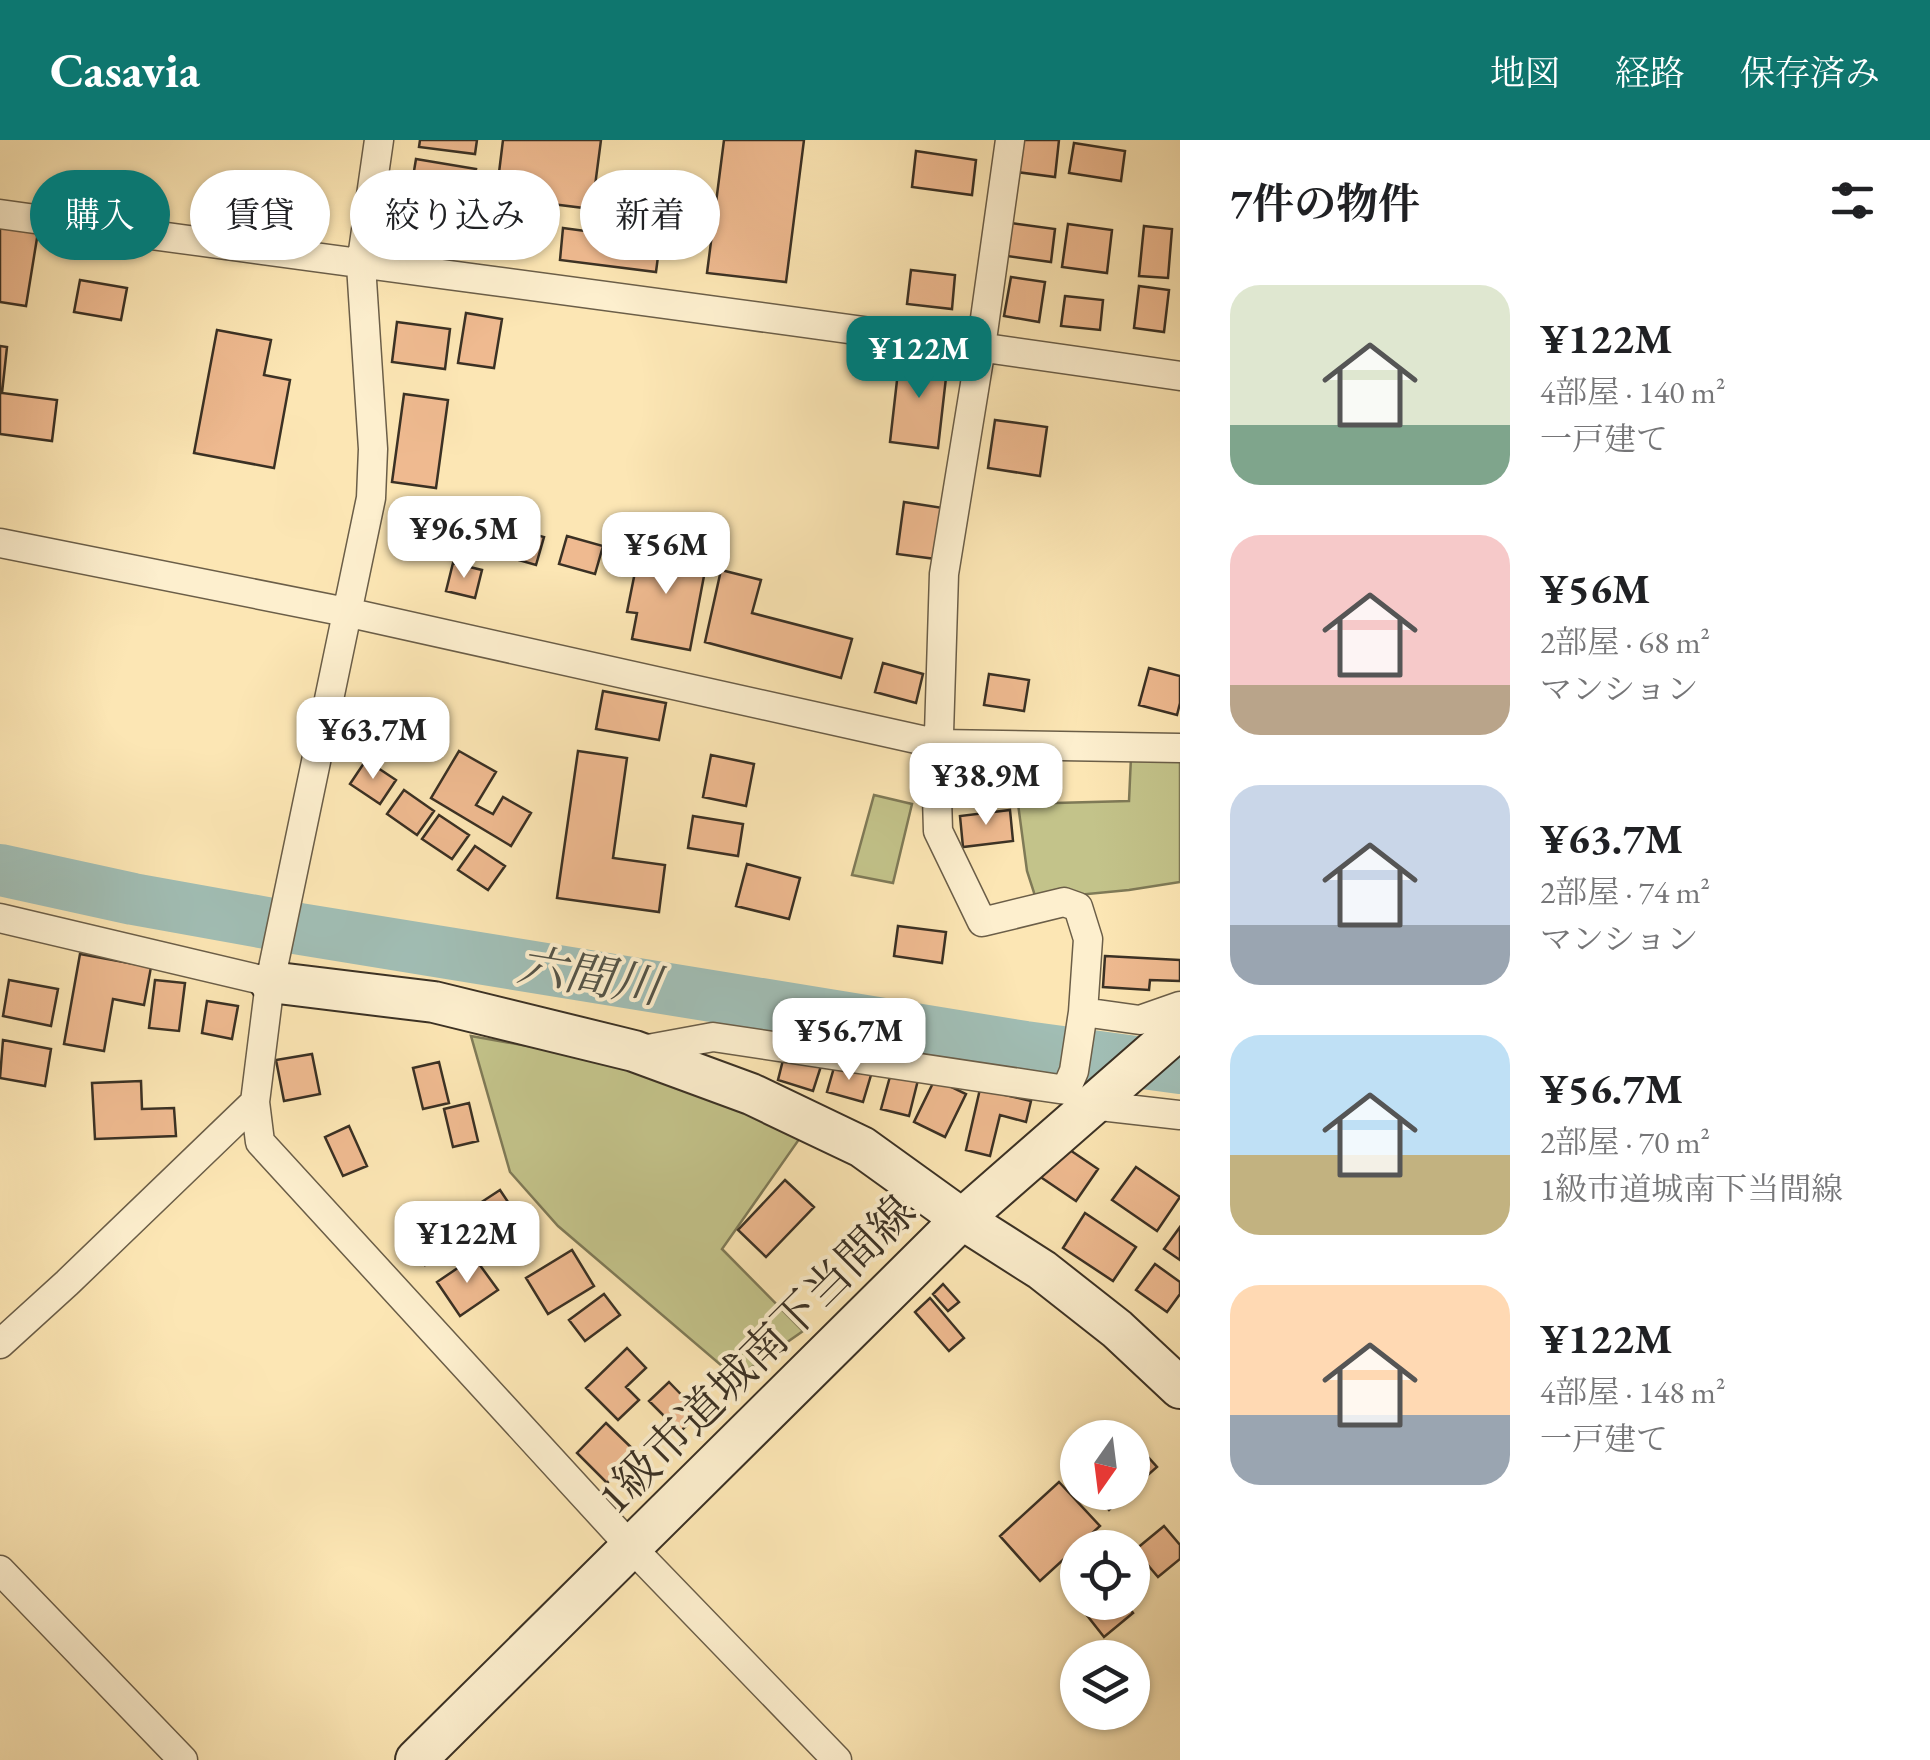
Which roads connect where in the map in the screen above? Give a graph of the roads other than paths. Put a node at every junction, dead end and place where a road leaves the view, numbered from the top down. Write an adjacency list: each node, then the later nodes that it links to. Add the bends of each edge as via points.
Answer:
1 (379, 140): 4 (street)
2 (1010, 140): 5 (street)
3 (0, 214): 4 (street)
4 (362, 265): 5 (street); 8 (street, via 371,498)
5 (981, 347): 6 (street); 9 (street, via 944,574)
6 (1180, 376)
7 (0, 542): 8 (street)
8 (346, 612): 9 (street); 12 (street)
9 (939, 744): 10 (street); 13 (street, via 938,830 982,922 1064,902 1078,906 1088,939)
10 (1180, 748)
11 (0, 918): 12 (street)
12 (272, 973): 15 (street, via 434,1002); 17 (street)
13 (1082, 1024): 14 (street, via 1140,1020); 16 (street)
14 (1176, 1026): 16 (street, 1級市道城南下当間線)
15 (634, 1051): 16 (street, via 713,1037); 19 (street, via 750,1094 862,1147)
16 (1090, 1090): 18 (street); 19 (street, 1級市道城南下当間線)
17 (255, 1102): 20 (street); 22 (street, via 260,1142)
18 (1180, 1115)
19 (962, 1218): 21 (street, via 1042,1270); 22 (street, 1級市道城南下当間線)
20 (0, 1344)
21 (1180, 1388)
22 (632, 1548): 25 (street, 1級市道城南下当間線); 26 (street)
23 (0, 1570): 24 (street)
24 (184, 1760)
25 (416, 1760)
26 (838, 1760)

